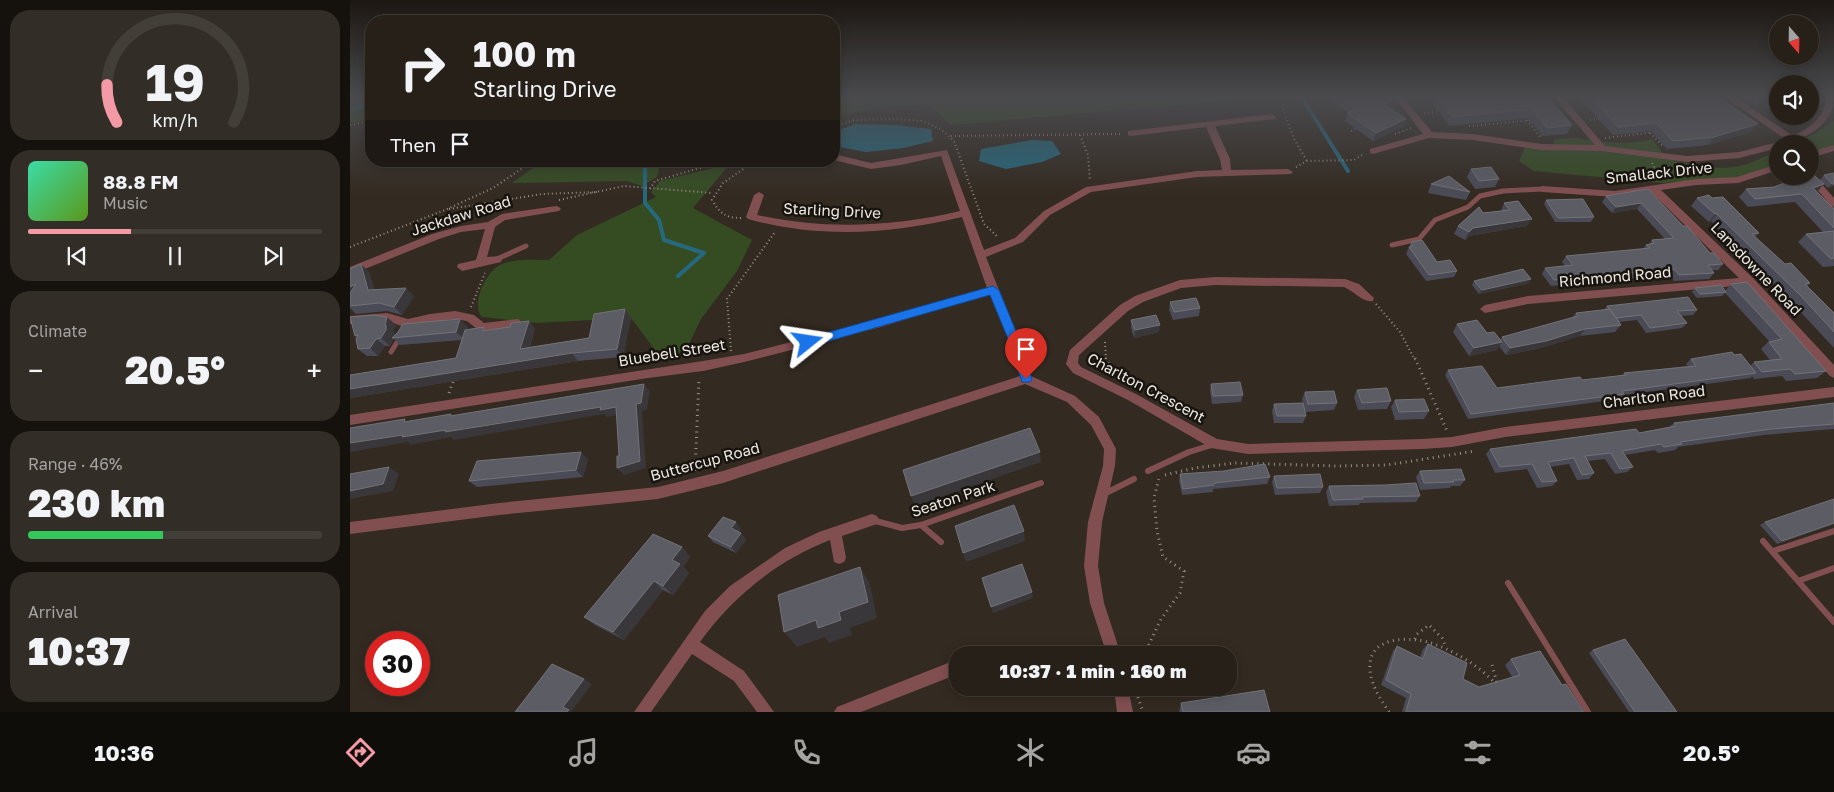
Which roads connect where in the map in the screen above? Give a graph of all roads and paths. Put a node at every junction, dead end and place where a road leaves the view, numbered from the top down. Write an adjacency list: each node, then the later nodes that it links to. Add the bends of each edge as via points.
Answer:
1 (940, 129): 14 (path)
2 (1164, 129): 11 (street)
3 (1211, 129): 29 (street, via 1225,159)
4 (1290, 129): 23 (path)
5 (1354, 129): 9 (path)
6 (1424, 129): 13 (street)
7 (1534, 129): 16 (path)
8 (1586, 129): 15 (street)
9 (1350, 131)
10 (1659, 132): 15 (path)
11 (1131, 133): 12 (path)
12 (1080, 135): 14 (path); 34 (path, via 1088,155)
13 (1429, 135): 16 (street); 20 (street)
14 (951, 136): 44 (path, via 984,224)
15 (1594, 139): 18 (street)
16 (1548, 147): 18 (street)
17 (1769, 147): 18 (street, via 1739,155 1687,159)
18 (1602, 148)
19 (1834, 148): 21 (street)
20 (1373, 152): 23 (path, via 1341,162)
21 (1819, 152)
22 (840, 158): 40 (street, via 872,166 944,152)
23 (1307, 161): 28 (path)
24 (524, 167): 39 (path, via 492,188)
25 (703, 167): 33 (path, via 655,181)
26 (744, 167): 35 (path)
27 (1769, 169): 32 (street, Smallack Drive, via 1738,180)
28 (1288, 172): 29 (street)
29 (1227, 174): 34 (street, via 1196,174)
30 (1817, 185): 37 (street)
31 (1542, 189): 32 (street, Smallack Drive, via 1615,194); 45 (lane, via 1514,190 1479,197 1465,209 1431,222 1419,239)
32 (1654, 189): 52 (street, Lansdowne Road)
33 (650, 190): 35 (path); 39 (path, via 624,186 602,192 520,196)
34 (1089, 190): 48 (street, via 1047,213 1019,240)
35 (713, 193): 41 (path, via 712,200 720,213 729,219)
36 (759, 195): 41 (street)
37 (1834, 204)
38 (556, 209): 43 (street, Jackdaw Road, via 502,218)
39 (444, 210): 47 (path)
40 (966, 213): 42 (street, Starling Drive, via 902,227 859,231); 48 (street)
41 (752, 217): 42 (street, Starling Drive)
42 (779, 224): 63 (path, via 727,299)
43 (491, 225): 49 (street); 51 (street, Jackdaw Road, via 436,236)
44 (998, 237)
45 (1392, 245)
46 (526, 246): 49 (lane)
47 (350, 247)
48 (981, 255): 53 (street)
49 (489, 260): 50 (street); 56 (path)
50 (462, 268)
51 (350, 271)
52 (1749, 281): 55 (street, Richmond Road, via 1528,300); 65 (street, Lansdowne Road)
53 (993, 290): 63 (street, Bluebell Street, via 824,338); 67 (street, via 1015,341)
54 (1370, 298): 75 (path, via 1388,315 1415,356); 77 (street, Charlton Crescent, via 1344,283 1215,280 1180,284 1124,308 1074,353 1072,364 1077,370)
55 (1485, 310)
56 (467, 317): 58 (street, via 424,319); 59 (street, via 487,327)
57 (350, 320): 58 (street, via 390,317)
58 (408, 324): 60 (street)
59 (518, 324)
60 (400, 336): 62 (lane)
61 (1109, 337): 68 (path, via 1103,354 1110,370)
62 (391, 352)
63 (732, 360): 64 (street, Bluebell Street)
64 (700, 366): 71 (street, Bluebell Street); 83 (path)
65 (1834, 373)
66 (455, 377): 71 (path)
67 (1026, 379): 83 (street, Buttercup Road); 84 (street, via 1071,399 1095,421 1110,449)
68 (1122, 382)
69 (1140, 390): 72 (path, via 1162,394)
70 (1834, 392): 76 (street, Charlton Road)
71 (445, 404): 73 (street, Bluebell Street)
72 (1186, 413)
73 (350, 420)
74 (1442, 431): 75 (path)
75 (1451, 435): 76 (street, Charlton Crescent); 77 (street, Charlton Crescent, via 1266,449)
76 (1478, 437): 80 (path, via 1476,451 1439,459 1360,466 1226,464 1195,467)
77 (1215, 444): 78 (lane, via 1189,452)
78 (1162, 466): 79 (lane); 80 (path)
79 (1148, 472)
80 (1159, 477): 101 (path, via 1154,498 1162,557 1184,571 1180,593 1161,618)
81 (1134, 479): 84 (lane)
82 (1041, 483): 86 (lane, Seaton Park)
83 (694, 485): 87 (street, Buttercup Road, via 658,493)
84 (1102, 495): 100 (street, via 1095,522 1091,566)
85 (872, 520): 86 (lane, Seaton Park, via 902,528); 89 (street)
86 (921, 525): 91 (lane)
87 (350, 528)
88 (1834, 531): 92 (lane)
89 (836, 532): 93 (street); 99 (street, via 790,552 761,571 710,616)
90 (1764, 540): 92 (lane)
91 (941, 542)
92 (1773, 551): 95 (lane)
93 (839, 558)
94 (1834, 568): 95 (lane)
95 (1798, 581): 97 (lane)
96 (1508, 584): 113 (lane)
97 (1834, 622)
98 (1415, 639): 102 (path); 102 (path, via 1429,625 1442,638); 112 (path, via 1383,642 1371,657 1372,680)
99 (690, 644): 107 (street); 108 (street, via 740,676)
100 (1111, 646)
101 (1148, 646)
102 (1446, 648): 103 (path, via 1497,685)
103 (1492, 665)
104 (949, 670): 109 (street)
105 (1122, 696): 110 (street)
106 (1138, 696): 111 (path)
107 (642, 712)
108 (766, 712)
109 (842, 712)
110 (1125, 712)
111 (1142, 712)
112 (1389, 712)
113 (1588, 712)

